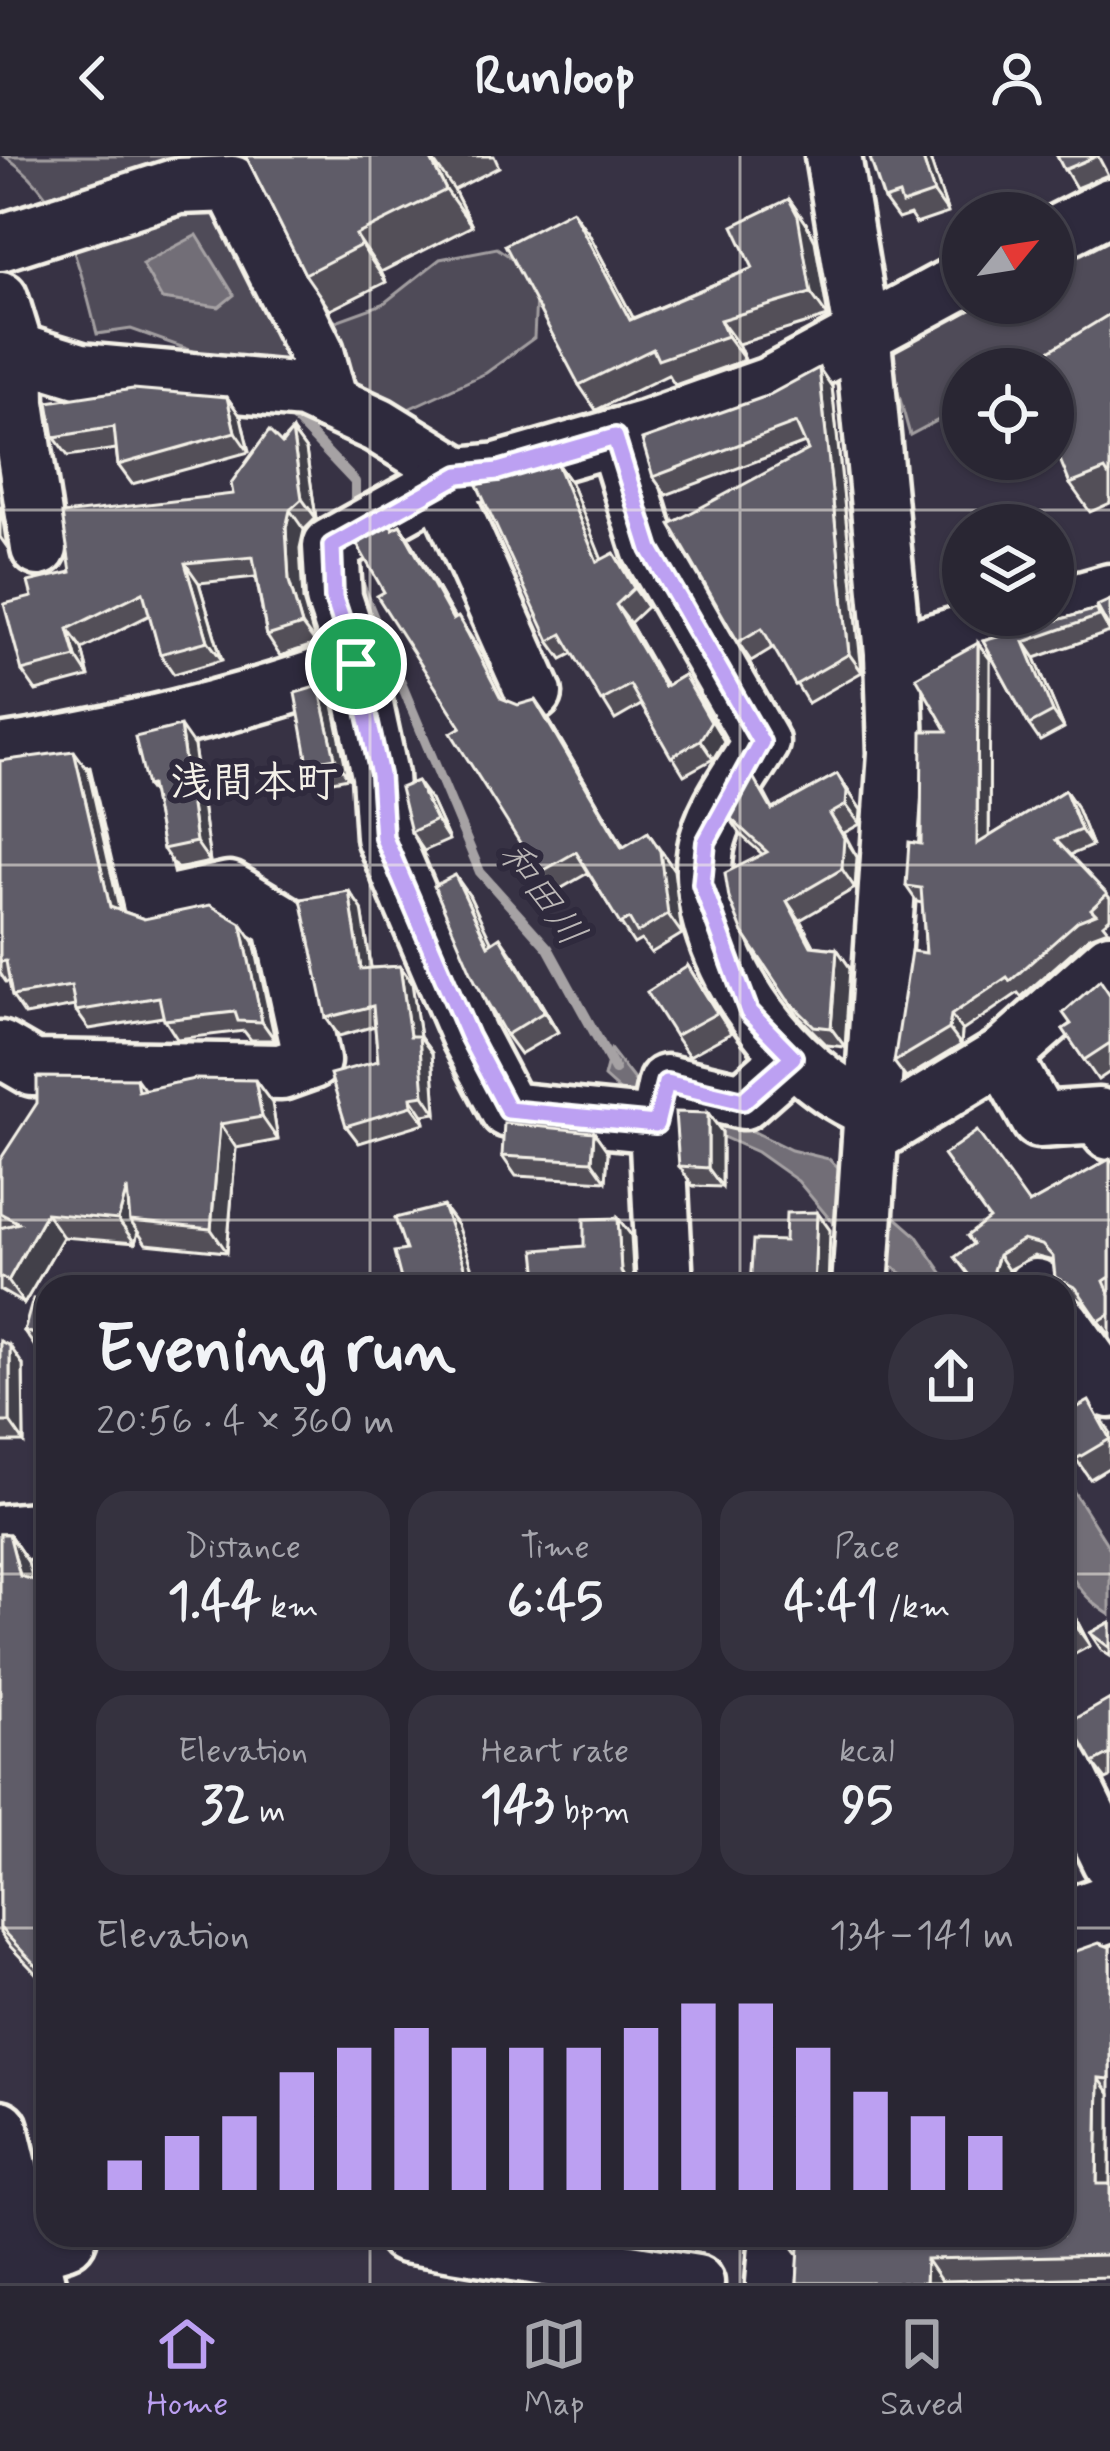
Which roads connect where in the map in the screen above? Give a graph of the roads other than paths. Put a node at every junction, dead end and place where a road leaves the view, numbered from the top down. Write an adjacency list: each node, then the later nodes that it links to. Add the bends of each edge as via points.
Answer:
1 (833, 156): 7 (street)
2 (1110, 206): 3 (street)
3 (1074, 224)
4 (0, 243): 9 (street, via 178,186 232,184 316,352)
5 (942, 291): 7 (street)
6 (0, 299): 8 (street)
7 (862, 332): 10 (street, via 769,385); 16 (street)
8 (16, 351): 9 (street, via 81,371 304,391); 12 (street)
9 (330, 403): 11 (street)
10 (615, 437): 11 (street); 24 (street, via 650,549 761,742 706,842 702,884 749,1012)
11 (450, 480): 17 (street, via 332,546 334,598); 18 (street)
12 (39, 548)
13 (1110, 592): 14 (street)
14 (1074, 602)
15 (953, 636): 16 (street)
16 (893, 653): 27 (street, via 896,752)
17 (356, 664): 19 (street, via 243,704); 25 (street, via 380,775 384,838 508,1110)
18 (534, 693)
19 (112, 736): 20 (street); 22 (street, via 152,907 229,890 282,922 311,1060 281,1072 33,1068)
20 (0, 753)
21 (1110, 961): 23 (street)
22 (0, 1049)
23 (1004, 1056): 26 (street, via 1039,1120 1099,1116); 27 (street)
24 (793, 1057): 25 (street, via 743,1101 666,1083); 27 (street)
25 (660, 1112): 29 (street)
26 (1110, 1132)
27 (871, 1136): 28 (street)
28 (861, 1272)
29 (665, 1275)
30 (1074, 1346): 31 (street)
31 (1097, 1389)
32 (36, 1530): 33 (street)
33 (0, 1533)
34 (1074, 1788): 35 (street)
35 (1110, 1861)
36 (1110, 1908): 37 (highway)
37 (1074, 1921)
38 (0, 2128): 41 (street)
39 (478, 2247): 42 (street)
40 (777, 2247): 43 (street)
41 (32, 2254)
42 (696, 2283)
43 (774, 2283)

